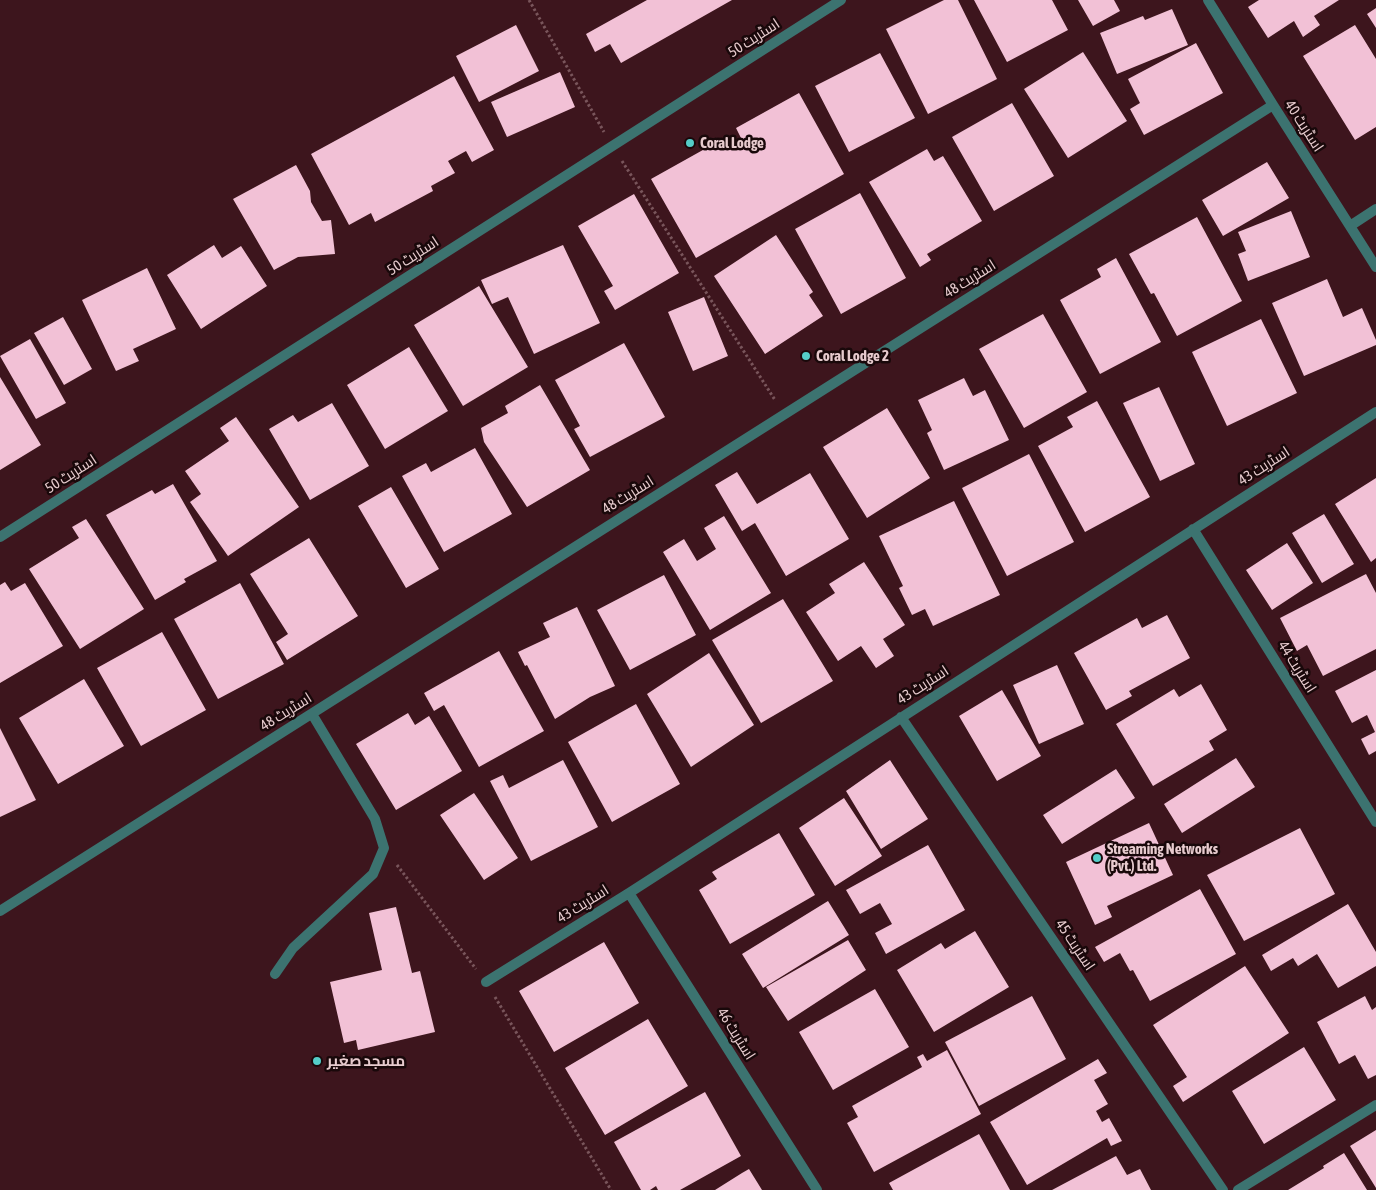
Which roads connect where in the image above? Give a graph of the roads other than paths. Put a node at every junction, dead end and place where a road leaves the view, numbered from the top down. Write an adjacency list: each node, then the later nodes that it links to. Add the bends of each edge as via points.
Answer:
1 (841, 0): 9 (street, اسٹریٹ 50)
2 (1208, 0): 3 (street, اسٹریٹ 40)
3 (1272, 105): 5 (street, اسٹریٹ 40); 10 (street, اسٹریٹ 48)
4 (1376, 209): 5 (street)
5 (1350, 226): 6 (street, اسٹریٹ 40)
6 (1376, 267)
7 (1376, 412): 8 (street, اسٹریٹ 43)
8 (1193, 529): 11 (street, اسٹریٹ 43); 12 (street, اسٹریٹ 44)
9 (0, 537)
10 (312, 714): 14 (street, اسٹریٹ 48); 15 (street, via 376,818 384,848 373,874 293,948)
11 (901, 717): 13 (street, اسٹریٹ 43); 19 (street, اسٹریٹ 45)
12 (1376, 822)
13 (629, 894): 16 (street, اسٹریٹ 43); 18 (street, اسٹریٹ 46)
14 (0, 911)
15 (275, 974)
16 (486, 982)
17 (1376, 1105): 20 (street)
18 (816, 1190)
19 (1223, 1190)
20 (1238, 1190)

